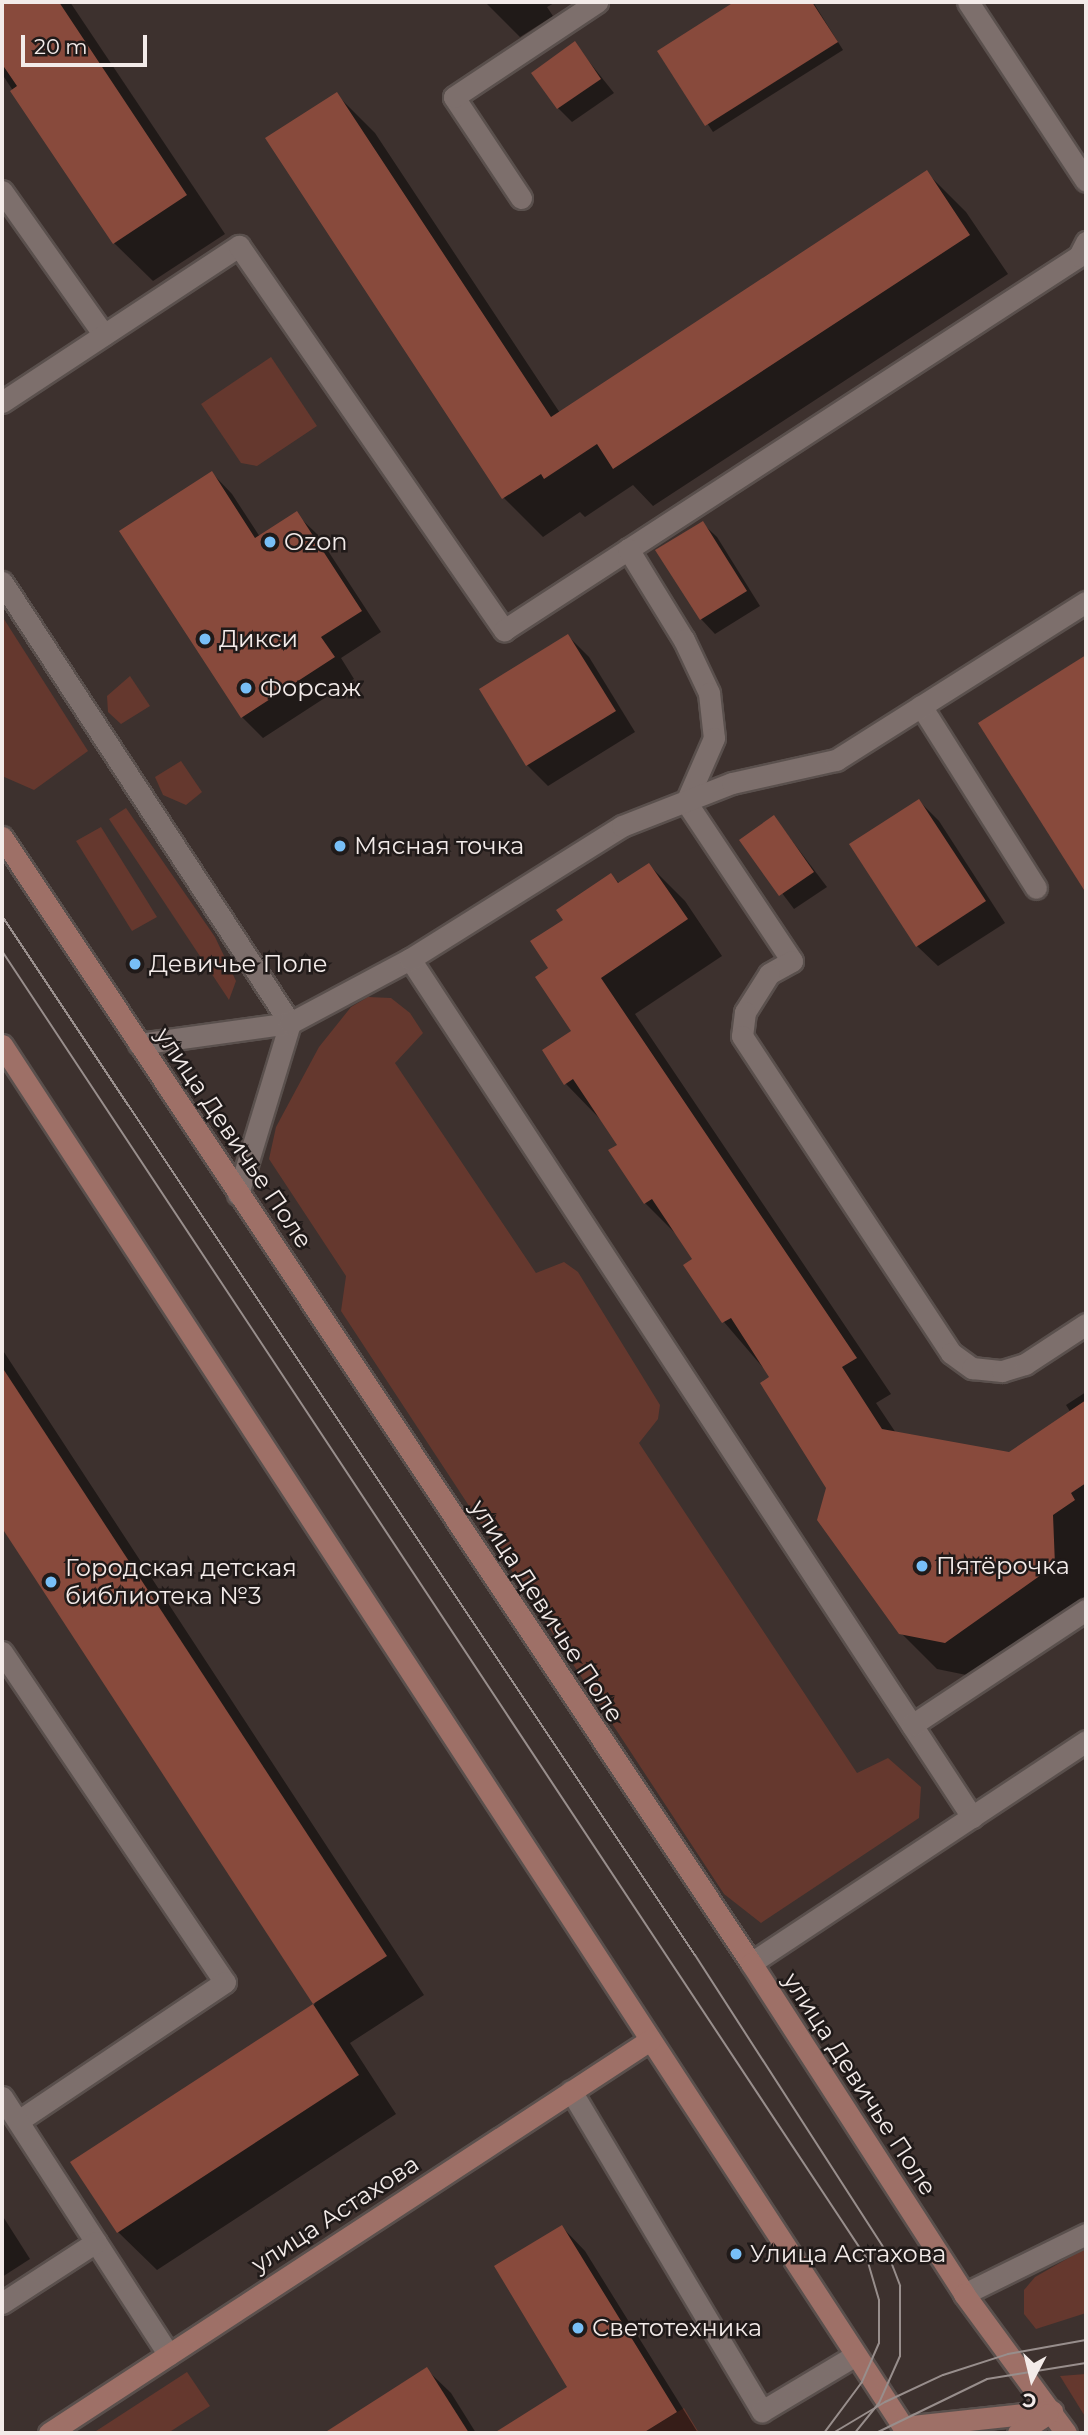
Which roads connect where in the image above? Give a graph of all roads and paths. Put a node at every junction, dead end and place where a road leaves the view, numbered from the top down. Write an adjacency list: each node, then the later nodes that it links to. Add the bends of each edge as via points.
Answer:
1 (597, 2): 5 (lane, via 454,97)
2 (968, 2): 3 (lane)
3 (1086, 181)
4 (2, 191): 7 (lane)
5 (521, 198)
6 (1086, 242): 9 (lane, via 1079,257)
7 (104, 335): 8 (lane); 9 (lane, via 239,246 504,631)
8 (2, 402)
9 (628, 549): 13 (lane, via 684,640 709,693 714,738)
10 (2, 582): 17 (lane)
11 (1086, 602): 12 (lane)
12 (921, 706): 13 (lane, via 835,760 732,783); 15 (lane)
13 (687, 802): 16 (lane, via 622,826); 21 (lane, via 792,961 769,974 745,1012 742,1036 951,1353 972,1368 1002,1371 1025,1363)
14 (2, 838): 18 (main road, улица Девичье Поле)
15 (1036, 888)
16 (410, 959): 17 (lane); 24 (lane)
17 (290, 1023): 18 (lane); 20 (lane)
18 (139, 1044): 20 (main road, улица Девичье Поле)
19 (2, 1045): 28 (main road)
20 (238, 1194): 27 (main road, улица Девичье Поле)
21 (1086, 1324)
22 (1086, 1610): 24 (lane)
23 (2, 1652): 31 (lane, via 225,1982)
24 (912, 1725): 26 (lane)
25 (1086, 1741): 26 (lane)
26 (972, 1816): 27 (lane)
27 (751, 1963): 34 (main road, улица Девичье Поле)
28 (650, 2040): 29 (main road, улица Астахова); 37 (main road)
29 (571, 2091): 36 (main road, улица Астахова); 37 (lane, via 762,2411)
30 (2, 2097): 31 (lane)
31 (18, 2121): 33 (lane)
32 (1086, 2234): 34 (lane)
33 (96, 2242): 35 (lane); 36 (lane)
34 (964, 2294): 38 (main road, улица Девичье Поле)
35 (2, 2303)
36 (169, 2355): 40 (main road, улица Астахова)
37 (854, 2356): 39 (main road)
38 (1052, 2412): 39 (main road); 41 (main road); 42 (main road, улица Девичье Поле)
39 (905, 2430)
40 (49, 2433)
41 (1018, 2433)
42 (1066, 2433)

